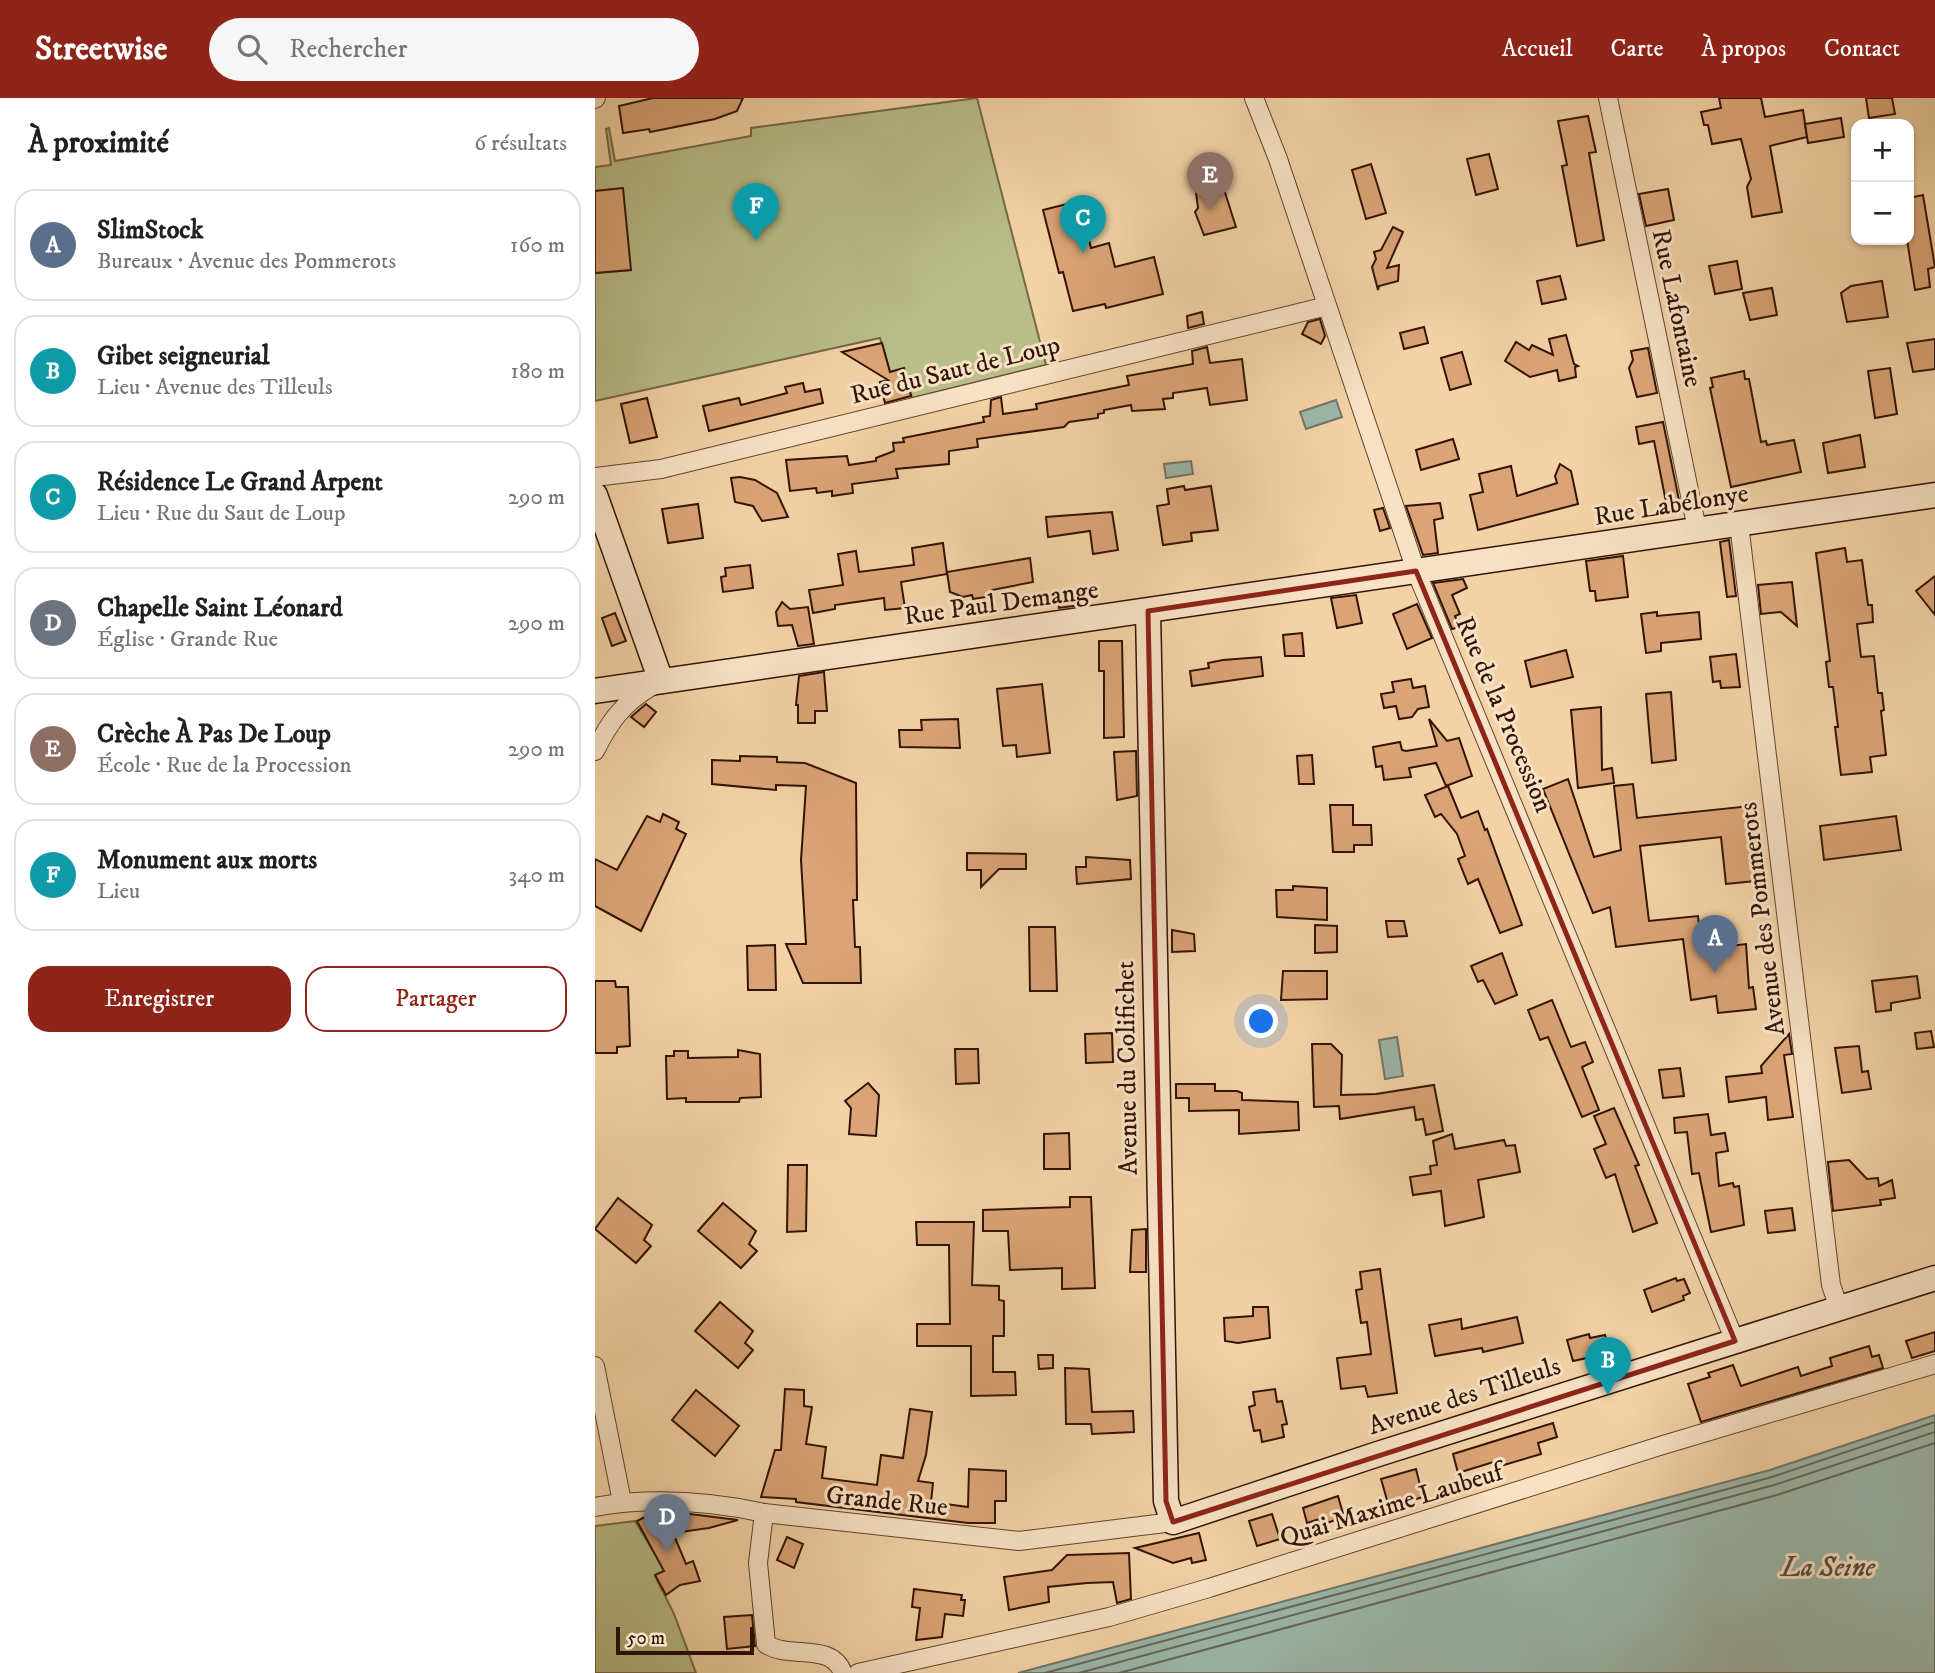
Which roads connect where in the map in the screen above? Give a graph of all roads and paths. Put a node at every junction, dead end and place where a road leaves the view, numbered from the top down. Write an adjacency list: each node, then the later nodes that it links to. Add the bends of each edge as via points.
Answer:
1 (1254, 98): 3 (street, Rue de la Procession)
2 (1608, 98): 8 (street, Rue Lafontaine)
3 (1327, 306): 4 (street, Rue du Saut de Loup, via 661,469); 9 (street, Rue de la Procession)
4 (595, 477)
5 (595, 495): 11 (main road)
6 (1935, 495): 7 (main road, Rue Labélonye)
7 (1739, 524): 8 (main road, Rue Labélonye); 15 (street, Avenue des Pommerots, via 1831,1285)
8 (1697, 529): 9 (main road, Rue Labélonye)
9 (1416, 571): 10 (main road, Rue Paul Demange); 16 (street, Rue de la Procession)
10 (1148, 611): 11 (main road, Rue Paul Demange); 22 (main road, Avenue du Colifichet, via 1166,1501)
11 (661, 681): 12 (main road, Rue Paul Demange); 13 (street, via 613,716)
12 (595, 691)
13 (595, 751)
14 (1935, 1278): 15 (main road, Avenue des Tilleuls)
15 (1839, 1308): 16 (main road, Avenue des Tilleuls)
16 (1735, 1341): 22 (main road, Avenue des Tilleuls)
17 (1935, 1364): 24 (street, Quai Maxime Laubeuf, via 1109,1617)
18 (595, 1366): 19 (street)
19 (622, 1502): 20 (street, Grande Rue); 21 (street, Grande Rue, via 733,1506)
20 (595, 1507)
21 (764, 1513): 22 (street, Grande Rue, via 1019,1541); 23 (street, via 758,1563 766,1644 826,1655)
22 (1173, 1522)
23 (843, 1673)
24 (857, 1673)

